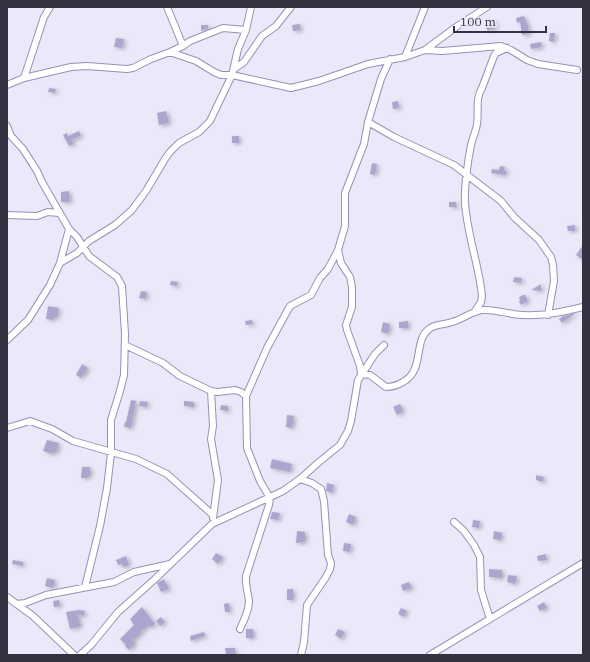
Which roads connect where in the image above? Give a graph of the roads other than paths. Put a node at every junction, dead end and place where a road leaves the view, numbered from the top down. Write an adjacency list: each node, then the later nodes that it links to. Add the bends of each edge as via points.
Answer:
1 (50, 7): 16 (street, via 44,17)
2 (167, 7): 8 (street)
3 (251, 7): 7 (street)
4 (291, 7): 15 (street, via 276,26 262,36 244,62)
5 (425, 7): 12 (street)
6 (488, 7): 10 (street)
7 (246, 30): 8 (street, via 223,28); 15 (street, via 238,49)
8 (183, 46): 11 (street)
9 (508, 48): 10 (street, via 501,46); 14 (street, via 538,64); 20 (street, via 494,56 479,92)
10 (425, 50): 12 (street)
11 (170, 52): 15 (street, via 196,61 214,72); 16 (street, via 133,68 87,66)
12 (405, 56): 13 (street)
13 (390, 59): 15 (street, via 291,88); 18 (street)
14 (577, 70)
15 (233, 72): 24 (street, via 210,121 170,152 132,210)
16 (24, 78): 17 (street)
17 (7, 84)
18 (368, 122): 20 (street, via 394,137 448,161); 25 (street, via 362,148 345,193 345,226)
19 (7, 126): 21 (street, via 10,136 23,149 37,171)
20 (467, 176): 28 (street, via 465,202 482,296); 29 (street, via 501,200 552,257 554,281)
21 (58, 213): 22 (street, via 48,212 38,216); 23 (street)
22 (7, 215)
23 (69, 229): 24 (street); 26 (street)
24 (84, 246): 26 (street); 31 (street, via 89,256 117,277 122,286)
25 (338, 250): 33 (street, via 352,287 352,307 346,325); 35 (street, via 311,295 290,306 267,348)
26 (60, 263): 30 (street, via 50,285 28,320)
27 (583, 307): 29 (street)
28 (475, 312): 29 (street, via 491,310 521,315); 33 (street, via 452,322 434,326 425,333 416,366 408,379 386,387 370,375)
29 (548, 315)
30 (7, 340)
31 (125, 345): 34 (street, via 163,363 180,376); 37 (street, via 124,375 110,420)
32 (384, 345): 33 (street)
33 (361, 374): 38 (street, via 351,421 340,445)
34 (211, 391): 35 (street, via 235,390); 40 (street, via 211,439 218,480)
35 (246, 396): 39 (street, via 247,448)
36 (7, 428): 37 (street, via 30,420 73,440)
37 (110, 452): 40 (street, via 167,474); 45 (street, via 100,526)
38 (300, 479): 39 (street); 52 (street, via 312,483 321,490 331,563 326,577 307,605)
39 (270, 498): 42 (street); 49 (street, via 245,580 249,602)
40 (213, 515): 42 (street)
41 (454, 522): 48 (street, via 464,531 480,557 481,590)
42 (212, 524): 43 (street)
43 (171, 563): 45 (street, via 134,572 114,582); 51 (street, via 118,612)
44 (583, 563): 48 (street)
45 (85, 587): 47 (street)
46 (7, 597): 47 (street)
47 (17, 604): 50 (street)
48 (490, 619): 53 (street)
49 (240, 629)
50 (74, 655)
51 (80, 655)
52 (301, 655)
53 (430, 655)

